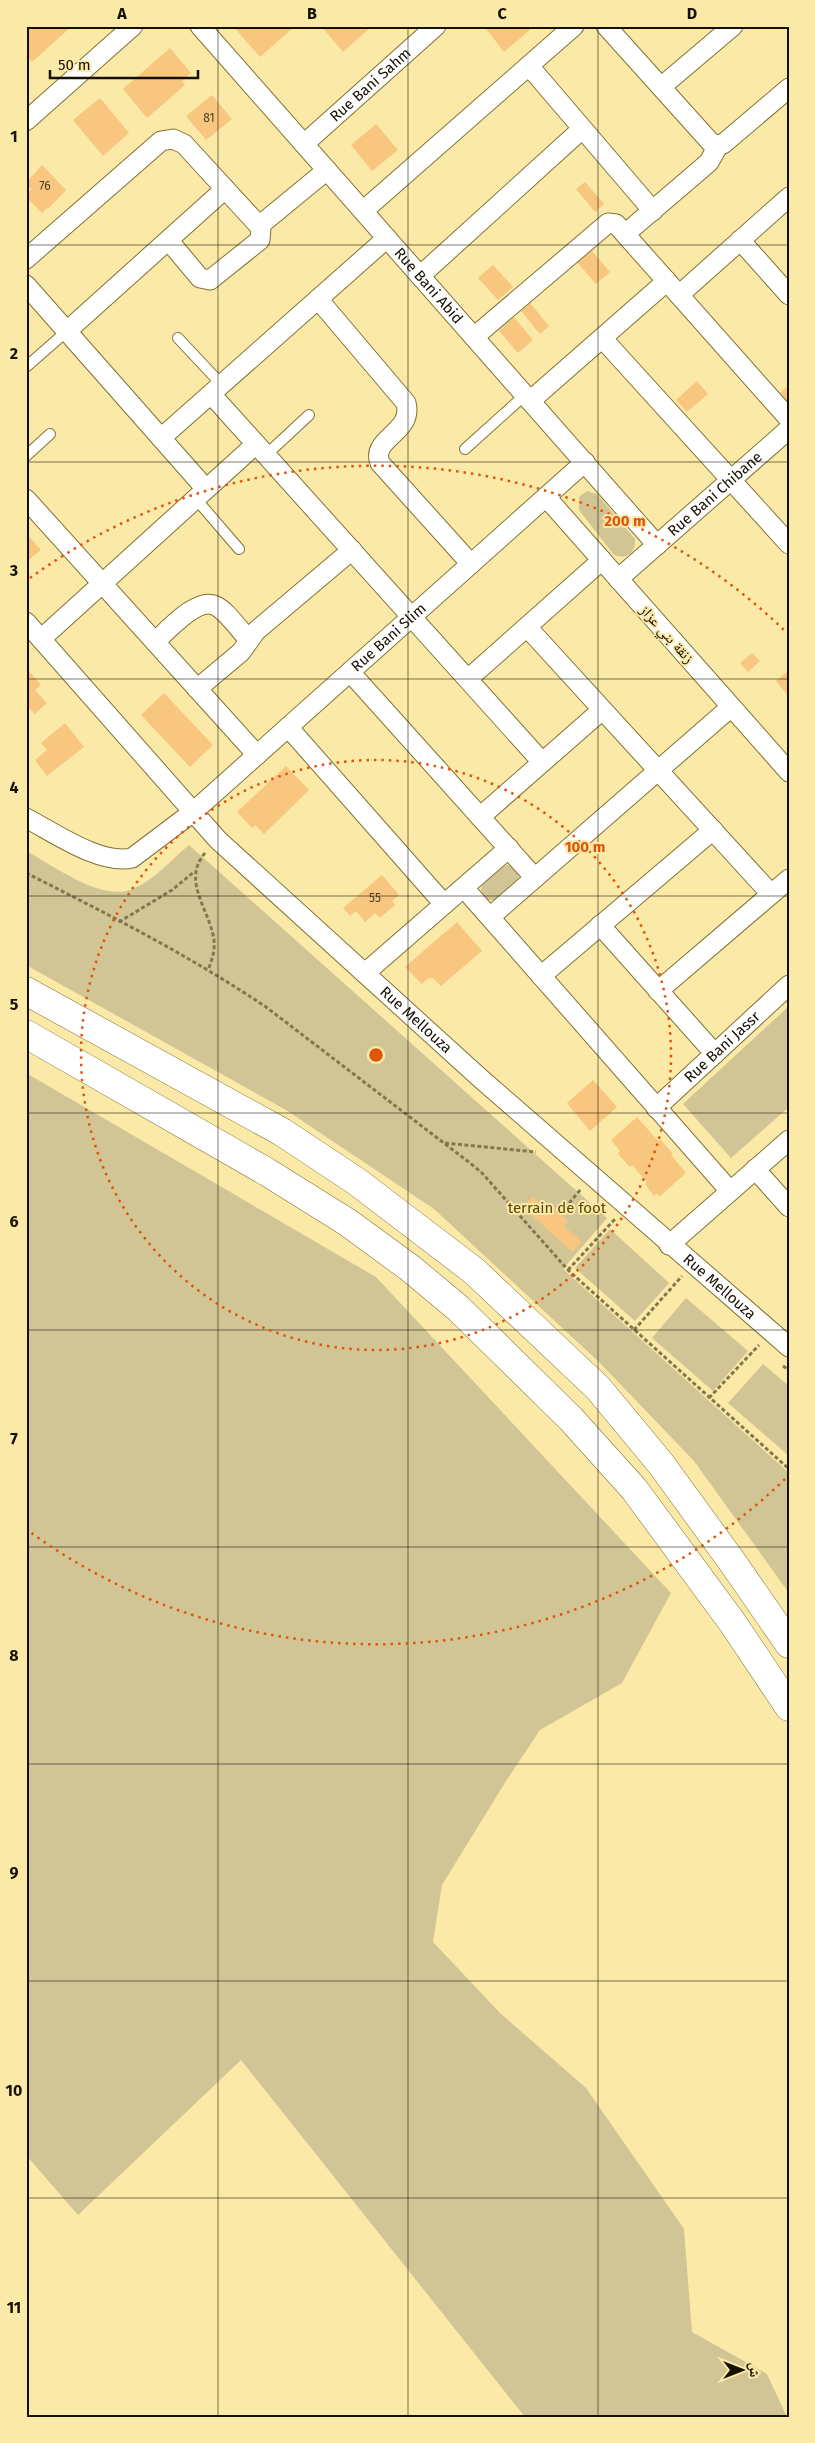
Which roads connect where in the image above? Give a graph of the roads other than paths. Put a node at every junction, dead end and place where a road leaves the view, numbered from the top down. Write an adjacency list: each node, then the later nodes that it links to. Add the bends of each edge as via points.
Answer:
1 (133, 26): 10 (street)
2 (200, 26): 12 (street, Rue Bani Abid)
3 (436, 26): 12 (street, Rue Bani Sahm)
4 (574, 26): 7 (street)
5 (606, 26): 8 (street)
6 (724, 29): 8 (street)
7 (529, 66): 11 (street); 18 (street)
8 (661, 87): 13 (street, via 709,142)
9 (786, 94): 13 (street)
10 (26, 121)
11 (582, 129): 17 (street); 25 (street)
12 (304, 144): 14 (street, Rue Bani Abid)
13 (718, 146): 17 (street, via 709,162)
14 (327, 170): 18 (street, Rue Bani Abid); 19 (street)
15 (225, 189): 19 (street); 23 (street); 24 (street, via 179,140 161,141)
16 (789, 197): 22 (street)
17 (653, 211): 20 (street)
18 (363, 212): 21 (street, Rue Bani Abid)
19 (259, 226): 23 (street, via 262,231 260,240 210,280 200,278)
20 (625, 234): 27 (street); 32 (street, via 616,224 608,223)
21 (387, 238): 25 (street, Rue Bani Abid); 29 (street)
22 (740, 240): 27 (street); 28 (street)
23 (169, 241): 30 (street)
24 (26, 258)
25 (420, 276): 32 (street, Rue Bani Abid)
26 (26, 285): 30 (street)
27 (673, 288): 33 (street); 38 (street)
28 (789, 295)
29 (318, 299): 35 (street); 55 (street, via 406,403 408,416 380,448 380,463)
30 (67, 331): 34 (lane); 41 (street)
31 (178, 338): 35 (lane)
32 (474, 338): 36 (street, Rue Bani Abid)
33 (602, 338): 36 (street); 46 (street)
34 (26, 367)
35 (216, 390): 41 (street); 43 (street)
36 (528, 398): 42 (lane); 45 (street, Rue Bani Abid)
37 (309, 414): 43 (lane)
38 (789, 419)
39 (789, 429): 46 (street, Rue Bani Chibane)
40 (50, 434): 44 (lane)
41 (161, 438): 47 (street)
42 (465, 448)
43 (261, 449): 47 (street); 53 (street)
44 (26, 456)
45 (584, 462): 48 (street, Rue Bani Slim); 51 (street, Rue Bani Abid)
46 (731, 480): 50 (street); 51 (street, Rue Bani Chibane)
47 (201, 494): 52 (lane); 57 (street)
48 (546, 497): 54 (street, زنقة بني عزاز); 55 (street, Rue Bani Slim)
49 (26, 499): 57 (street)
50 (789, 544)
51 (657, 545): 56 (street, Rue Bani Chibane)
52 (239, 549)
53 (352, 550): 58 (street); 62 (street)
54 (602, 560): 56 (street, زنقة بني عزاز); 60 (street)
55 (471, 564): 58 (street, Rue Bani Slim)
56 (618, 579): 67 (street, زنقة بني عزاز)
57 (102, 584): 61 (street); 63 (street)
58 (412, 617): 64 (street, Rue Bani Slim); 65 (street)
59 (26, 622): 61 (street, Rue Mellouza)
60 (527, 627): 65 (street); 68 (street)
61 (41, 639): 74 (street, Rue Mellouza)
62 (249, 640): 63 (street, via 218,607 208,603 194,608); 66 (street, via 241,652)
63 (154, 642): 66 (street)
64 (350, 672): 69 (street, Rue Bani Slim); 75 (street)
65 (468, 679): 71 (street)
66 (197, 689): 70 (street)
67 (731, 707): 72 (street); 73 (street, زنقة بني عزاز)
68 (602, 710): 71 (street); 72 (street)
69 (288, 727): 70 (street, Rue Bani Slim); 83 (street)
70 (258, 754): 74 (street, Rue Bani Slim)
71 (542, 762): 75 (street)
72 (658, 770): 77 (street); 79 (street)
73 (789, 772)
74 (193, 812): 76 (street, via 132,858 123,860 100,856); 86 (street, Rue Mellouza, via 218,840)
75 (480, 817): 78 (street)
76 (26, 818)
77 (713, 830): 82 (street); 85 (street)
78 (509, 848): 79 (street); 81 (street)
79 (536, 878): 84 (street)
80 (789, 879): 82 (street)
81 (464, 888): 83 (street); 84 (street)
82 (771, 894): 89 (street)
83 (444, 904): 86 (street)
84 (490, 917): 87 (street)
85 (600, 925): 87 (street); 89 (street)
86 (365, 973): 98 (street, Rue Mellouza)
87 (541, 976): 93 (street)
88 (789, 986): 92 (street, Rue Bani Jassr)
89 (658, 990): 92 (street)
90 (26, 991): 100 (highway, via 282,1132 356,1181 474,1271 598,1388 661,1464)
91 (26, 1034): 101 (highway, via 347,1222 458,1308 571,1419 634,1490 732,1622)
92 (714, 1054): 93 (street, Rue Bani Jassr)
93 (656, 1108): 96 (street)
94 (789, 1140): 95 (street)
95 (755, 1169): 96 (street); 97 (street)
96 (730, 1191): 98 (street)
97 (789, 1207)
98 (670, 1245): 99 (street, Rue Mellouza)
99 (789, 1347)
100 (789, 1644)
101 (789, 1707)

